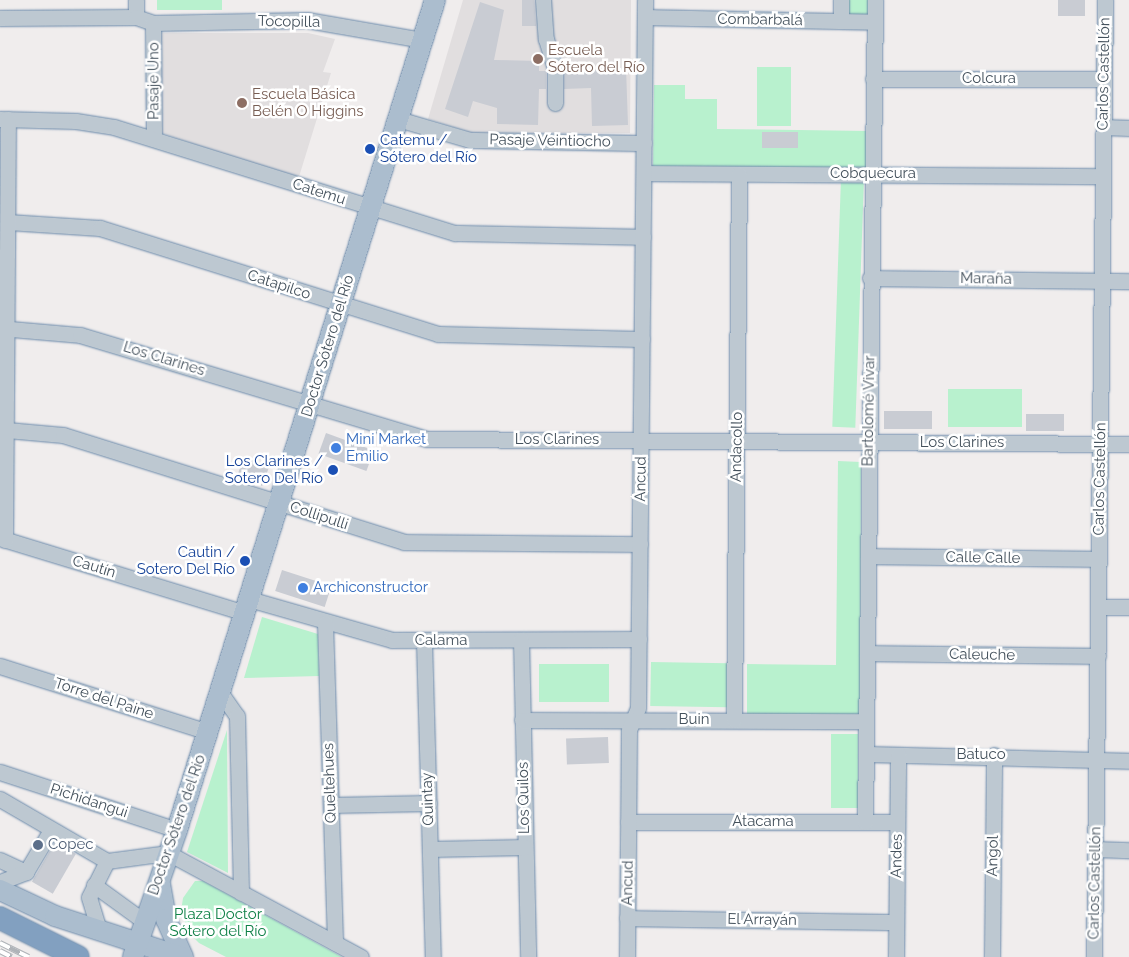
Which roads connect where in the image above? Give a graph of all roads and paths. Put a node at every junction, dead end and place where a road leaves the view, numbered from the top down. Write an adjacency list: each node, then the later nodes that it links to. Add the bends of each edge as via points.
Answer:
1 (136, 0): 10 (street)
2 (435, 0): 14 (main road, Doctor Sótero del Río)
3 (543, 0): 17 (street, via 546,39 555,69)
4 (645, 0): 8 (street, Ancud)
5 (841, 0): 11 (street)
6 (875, 0): 12 (street, Bartolomé Vivar)
7 (1105, 0): 16 (street, Carlos Castellón)
8 (645, 17): 11 (street, Combarbalá); 23 (street, Ancud)
9 (0, 18): 10 (street)
10 (136, 18): 13 (street, Tocopilla)
11 (840, 21): 12 (street, Combarbalá)
12 (875, 22): 15 (street, Bartolomé Vivar)
13 (154, 23): 14 (street, Tocopilla, via 307,20); 22 (street, Pasaje Uno)
14 (423, 40): 19 (main road, Doctor Sótero del Río)
15 (873, 79): 16 (street, Colcura); 26 (street, Bartolomé Vivar)
16 (1104, 80): 20 (street, Carlos Castellón)
17 (555, 103)
18 (4, 119): 22 (street, Catemu, via 90,122); 29 (street)
19 (398, 119): 23 (street, Pasaje Veintiocho, via 470,140); 28 (main road, Doctor Sótero del Río)
20 (1104, 128): 21 (street); 27 (street, Carlos Castellón)
21 (1129, 128)
22 (154, 139): 28 (street, Catemu)
23 (644, 143): 24 (street, Ancud)
24 (644, 173): 25 (street, Cobquecura); 30 (street, Ancud)
25 (740, 174): 26 (street, Cobquecura); 40 (street, Andacollo)
26 (871, 174): 27 (street, Cobquecura); 31 (street, Bartolomé Vivar)
27 (1103, 176): 32 (street, Carlos Castellón)
28 (370, 209): 30 (street, Catemu, via 468,234); 34 (main road, Doctor Sótero del Río)
29 (8, 222): 34 (street, Catapilco, via 100,228); 35 (street)
30 (643, 238): 36 (street, Ancud)
31 (870, 278): 32 (street, Maraña); 41 (street, Bartolomé Vivar)
32 (1102, 281): 33 (street, Maraña); 42 (street, Carlos Castellón)
33 (1129, 281)
34 (340, 305): 36 (street, Catapilco, via 449,336); 37 (main road, Doctor Sótero del Río)
35 (4, 328): 37 (street, Los Clarines, via 88,337); 38 (street)
36 (642, 339): 39 (street, Ancud)
37 (310, 404): 39 (street, Los Clarines, via 428,439); 44 (main road, Doctor Sótero del Río)
38 (7, 430): 44 (street, Collipulli, via 63,435); 45 (street)
39 (642, 440): 40 (street, Los Clarines); 46 (street, Ancud)
40 (737, 441): 41 (street, Los Clarines); 62 (street, Andacollo)
41 (869, 442): 42 (street, Los Clarines); 47 (street, Bartolomé Vivar)
42 (1100, 444): 43 (street, Los Clarines); 48 (street, Carlos Castellón)
43 (1129, 444)
44 (279, 503): 46 (street, Collipulli, via 414,543); 49 (main road, Doctor Sótero del Río)
45 (2, 539): 49 (street, Cautín)
46 (640, 544): 53 (street, Ancud)
47 (868, 556): 48 (street, Calle Calle); 56 (street, Bartolomé Vivar)
48 (1099, 559): 50 (street, Carlos Castellón)
49 (247, 606): 52 (street, Calama); 59 (main road, Doctor Sótero del Río)
50 (1098, 607): 51 (street); 57 (street, Carlos Castellón)
51 (1129, 607)
52 (325, 623): 55 (street, Calama, via 382,639); 73 (street, Queltehues)
53 (639, 639): 54 (street, Calama); 60 (street, Ancud, via 638,708)
54 (521, 640): 55 (street, Calama); 61 (street, Los Quilos)
55 (424, 641): 72 (street, Quintay)
56 (867, 653): 57 (street, Caleuche); 63 (street, Bartolomé Vivar)
57 (1098, 656): 68 (street, Carlos Castellón)
58 (0, 666): 64 (street, Torre del Paine)
59 (220, 692): 64 (main road, Doctor Sótero del Río); 91 (street, via 237,716)
60 (634, 719): 61 (street, Buin); 62 (street, Buin); 74 (street, Ancud, via 629,730)
61 (522, 720): 79 (street, Los Quilos)
62 (734, 720): 63 (street, Buin)
63 (866, 721): 65 (street, Bartolomé Vivar)
64 (208, 732): 78 (main road, Doctor Sótero del Río)
65 (866, 754): 66 (street, Batuco); 75 (street, Bartolomé Vivar)
66 (898, 755): 67 (street, Batuco); 76 (street, Andes)
67 (994, 755): 68 (street, Batuco); 105 (street, Angol)
68 (1096, 760): 69 (street, Batuco); 81 (street, Carlos Castellón)
69 (1129, 760)
70 (0, 772): 78 (street, Pichidangui)
71 (0, 798): 77 (street)
72 (429, 803): 73 (street); 80 (street, Quintay)
73 (331, 805): 97 (street, Queltehues)
74 (628, 822): 75 (street, Atacama); 93 (street, Ancud)
75 (865, 822): 76 (street, Atacama)
76 (897, 822): 94 (street, Andes)
77 (50, 830): 85 (street); 86 (street)
78 (177, 830): 83 (main road, Doctor Sótero del Río)
79 (525, 848): 80 (street); 102 (street, Los Quilos)
80 (430, 849): 101 (street, Quintay)
81 (1096, 849): 82 (street); 106 (street, Carlos Castellón)
82 (1129, 850)
83 (168, 854): 85 (street); 87 (main road, Doctor Sótero del Río); 91 (street)
84 (0, 860): 86 (street)
85 (107, 861): 90 (street)
86 (26, 872): 88 (street)
87 (160, 877): 96 (main road, Doctor Sótero del Río); 99 (main road, via 166,919)
88 (0, 882)
89 (0, 890): 95 (main road, via 33,907)
90 (92, 891): 95 (street); 96 (street)
91 (241, 893): 97 (street)
92 (0, 918): 98 (highway)
93 (627, 918): 94 (street, El Arrayán); 103 (street, Ancud)
94 (896, 922): 104 (street, Andes)
95 (99, 930): 96 (main road)
96 (139, 940): 99 (main road)
97 (335, 943): 100 (street)
98 (78, 957)
99 (182, 957)
100 (361, 957)
101 (433, 957)
102 (528, 957)
103 (627, 957)
104 (896, 957)
105 (992, 957)
106 (1094, 957)

